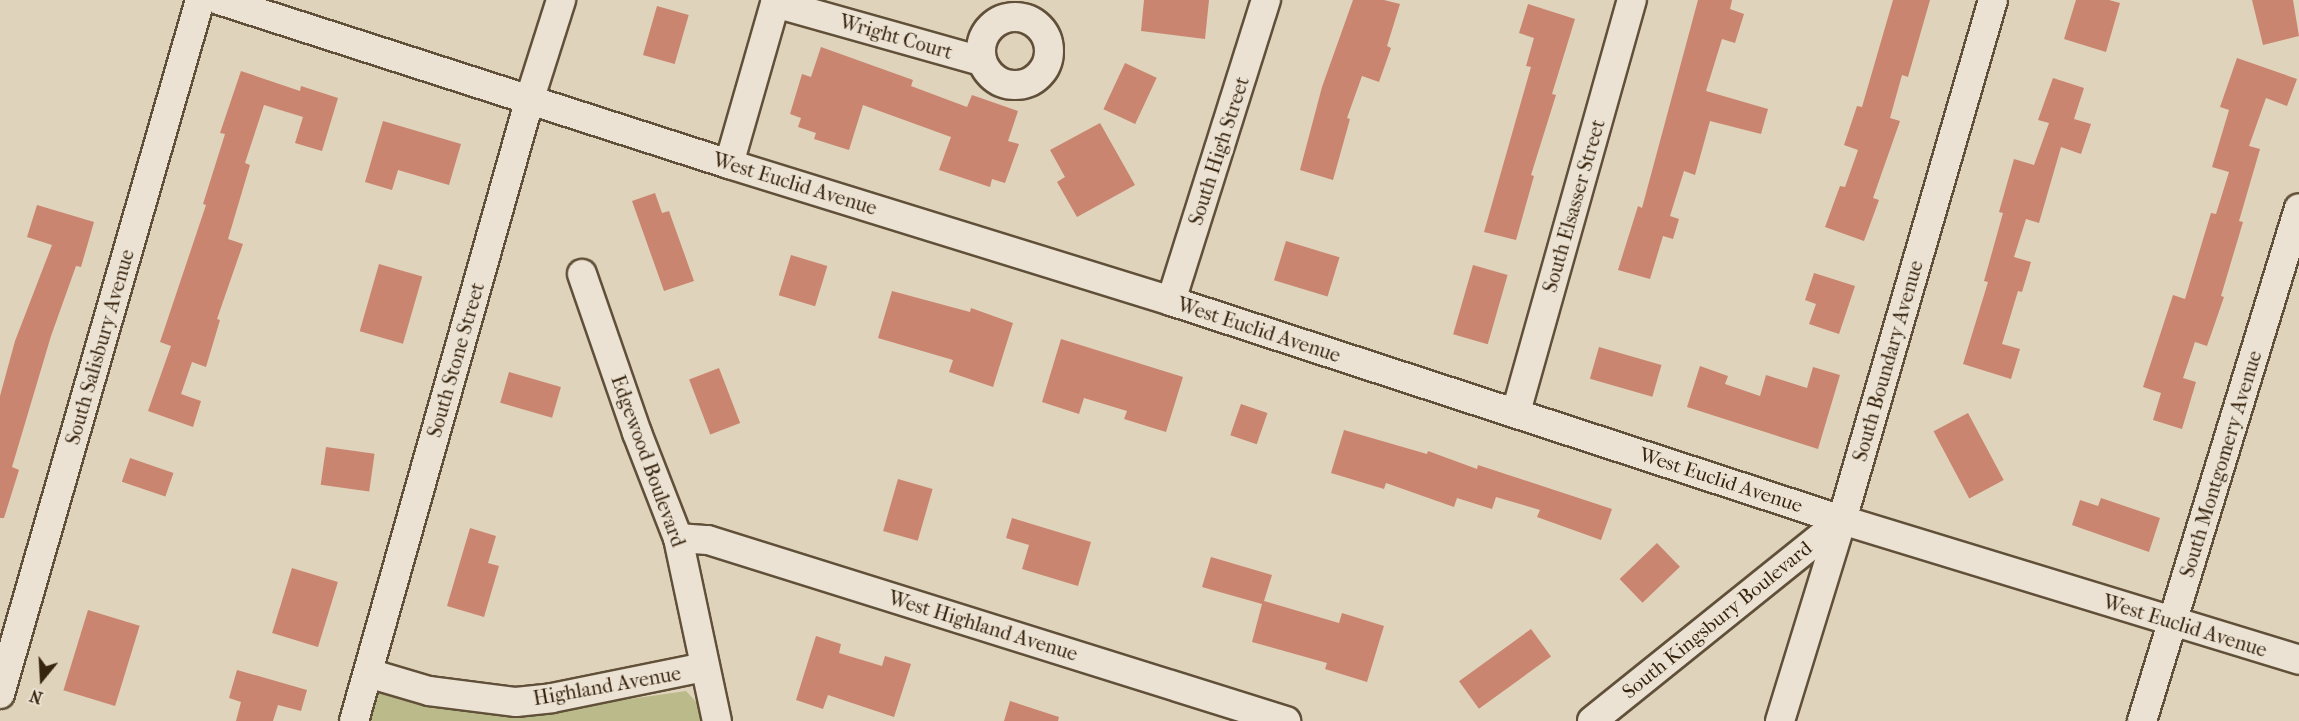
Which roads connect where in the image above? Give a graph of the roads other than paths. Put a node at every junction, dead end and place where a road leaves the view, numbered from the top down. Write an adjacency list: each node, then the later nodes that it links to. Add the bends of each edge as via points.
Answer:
1 (200, 0): 21 (street, South Salisbury Avenue)
2 (219, 0): 9 (street, West Euclid Avenue)
3 (561, 0): 9 (street, South Stone Street)
4 (1266, 0): 13 (street, South High Street)
5 (1632, 0): 14 (street, South Elsasser Street)
6 (1993, 0): 15 (street, South Boundary Avenue)
7 (775, 1): 8 (street, Wright Court); 10 (street)
8 (982, 61)
9 (530, 98): 10 (street, West Euclid Avenue); 20 (street, South Stone Street)
10 (729, 164): 13 (street, West Euclid Avenue)
11 (2299, 207): 17 (street, South Montgomery Avenue)
12 (582, 274): 16 (street, Edgewood Boulevard)
13 (1171, 301): 14 (street, West Euclid Avenue)
14 (1516, 412): 15 (street, West Euclid Avenue)
15 (1842, 519): 17 (street, West Euclid Avenue); 25 (street, South Kingsbury Boulevard); 26 (street, South Boundary Avenue)
16 (678, 538): 19 (street, Edgewood Boulevard); 24 (street, West Highland Avenue, via 708,540)
17 (2172, 622): 18 (street, West Euclid Avenue); 27 (street, South Montgomery Avenue)
18 (2299, 660)
19 (705, 668): 20 (street, Highland Avenue, via 516,702 429,691); 23 (street, Edgewood Boulevard)
20 (368, 673): 22 (street, South Stone Street)
21 (0, 693)
22 (354, 721)
23 (717, 721)
24 (1286, 721)
25 (1592, 721)
26 (1780, 721)
27 (2142, 721)

